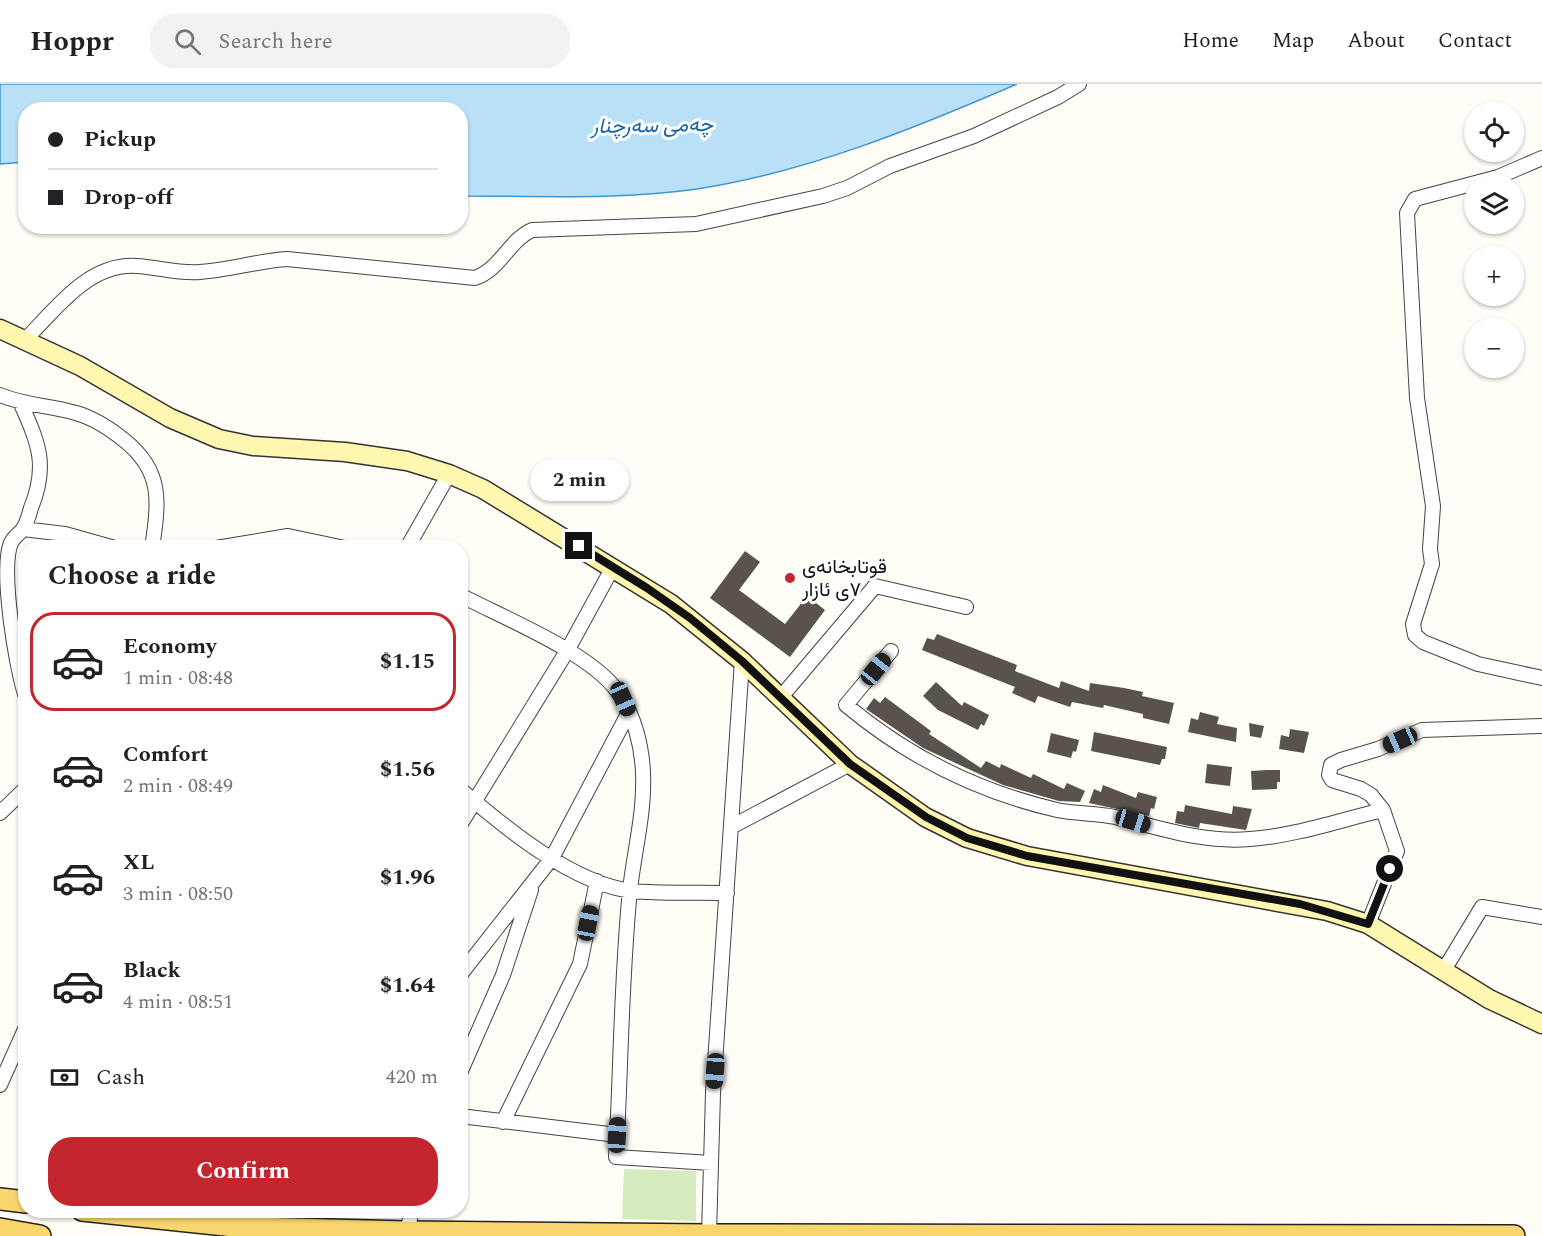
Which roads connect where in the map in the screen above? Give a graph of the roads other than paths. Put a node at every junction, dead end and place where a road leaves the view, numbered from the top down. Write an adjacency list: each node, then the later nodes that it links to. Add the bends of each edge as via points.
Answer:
1 (1079, 84): 4 (street, via 974,136 890,166 835,192 696,224 532,230 518,239 495,268 475,278 287,259 199,272 115,267 80,285)
2 (1542, 158): 22 (street, via 1498,177 1415,199 1407,213 1417,398 1433,506 1432,564 1413,624 1415,635 1423,642 1478,664)
3 (0, 329): 4 (street)
4 (24, 340): 7 (street, via 80,366 170,418 219,439 253,446 392,458)
5 (0, 395): 6 (street)
6 (21, 404): 8 (street, via 41,457 38,490); 10 (street, via 95,420 114,431 147,461 156,492)
7 (449, 474): 13 (street); 15 (street, via 509,504)
8 (23, 529): 9 (street); 14 (street)
9 (86, 540)
10 (153, 540)
11 (264, 540): 12 (street, via 288,536)
12 (307, 540)
13 (412, 540)
14 (5, 543): 18 (street)
15 (613, 567): 19 (street); 21 (street, via 671,604)
16 (468, 599): 19 (street)
17 (966, 607): 23 (street, via 875,586)
18 (18, 651)
19 (567, 651): 24 (street, via 607,679); 29 (street)
20 (891, 651): 30 (street, via 846,705 916,756 1021,801 1072,813 1112,816 1180,835 1225,839 1263,837)
21 (742, 661): 23 (street); 33 (street)
22 (1542, 678)
23 (781, 697): 26 (street)
24 (628, 712): 34 (street); 37 (street, via 641,751 643,774)
25 (1542, 726): 30 (street, via 1422,730 1331,765 1332,780 1361,789)
26 (850, 764): 33 (street); 40 (street, via 926,817 982,843 1027,856 1300,904)
27 (18, 796): 31 (street)
28 (468, 796): 29 (street)
29 (476, 803): 32 (street); 34 (street)
30 (1383, 810): 40 (street, via 1397,851)
31 (0, 813)
32 (468, 814)
33 (731, 827): 38 (street)
34 (552, 858): 35 (street); 36 (street)
35 (535, 880): 41 (street); 45 (street, via 502,975)
36 (597, 881): 37 (street); 48 (street, via 580,964)
37 (630, 891): 38 (street); 49 (street)
38 (728, 893): 50 (street)
39 (1542, 917): 42 (street, via 1482,907)
40 (1368, 924): 42 (street)
41 (468, 965)
42 (1444, 970): 43 (street, via 1499,1005)
43 (1542, 1024)
44 (18, 1045): 46 (street)
45 (468, 1054)
46 (0, 1085)
47 (468, 1117): 48 (street)
48 (502, 1122): 49 (street)
49 (617, 1135): 50 (street, via 616,1157)
50 (711, 1163): 58 (street)
51 (0, 1199): 52 (main road)
52 (18, 1201)
53 (238, 1218): 55 (main road)
54 (410, 1218): 57 (street)
55 (255, 1219): 57 (main road)
56 (0, 1229): 59 (main road)
57 (407, 1232): 58 (main road)
58 (709, 1235): 60 (main road)
59 (40, 1236)
60 (1514, 1236)

